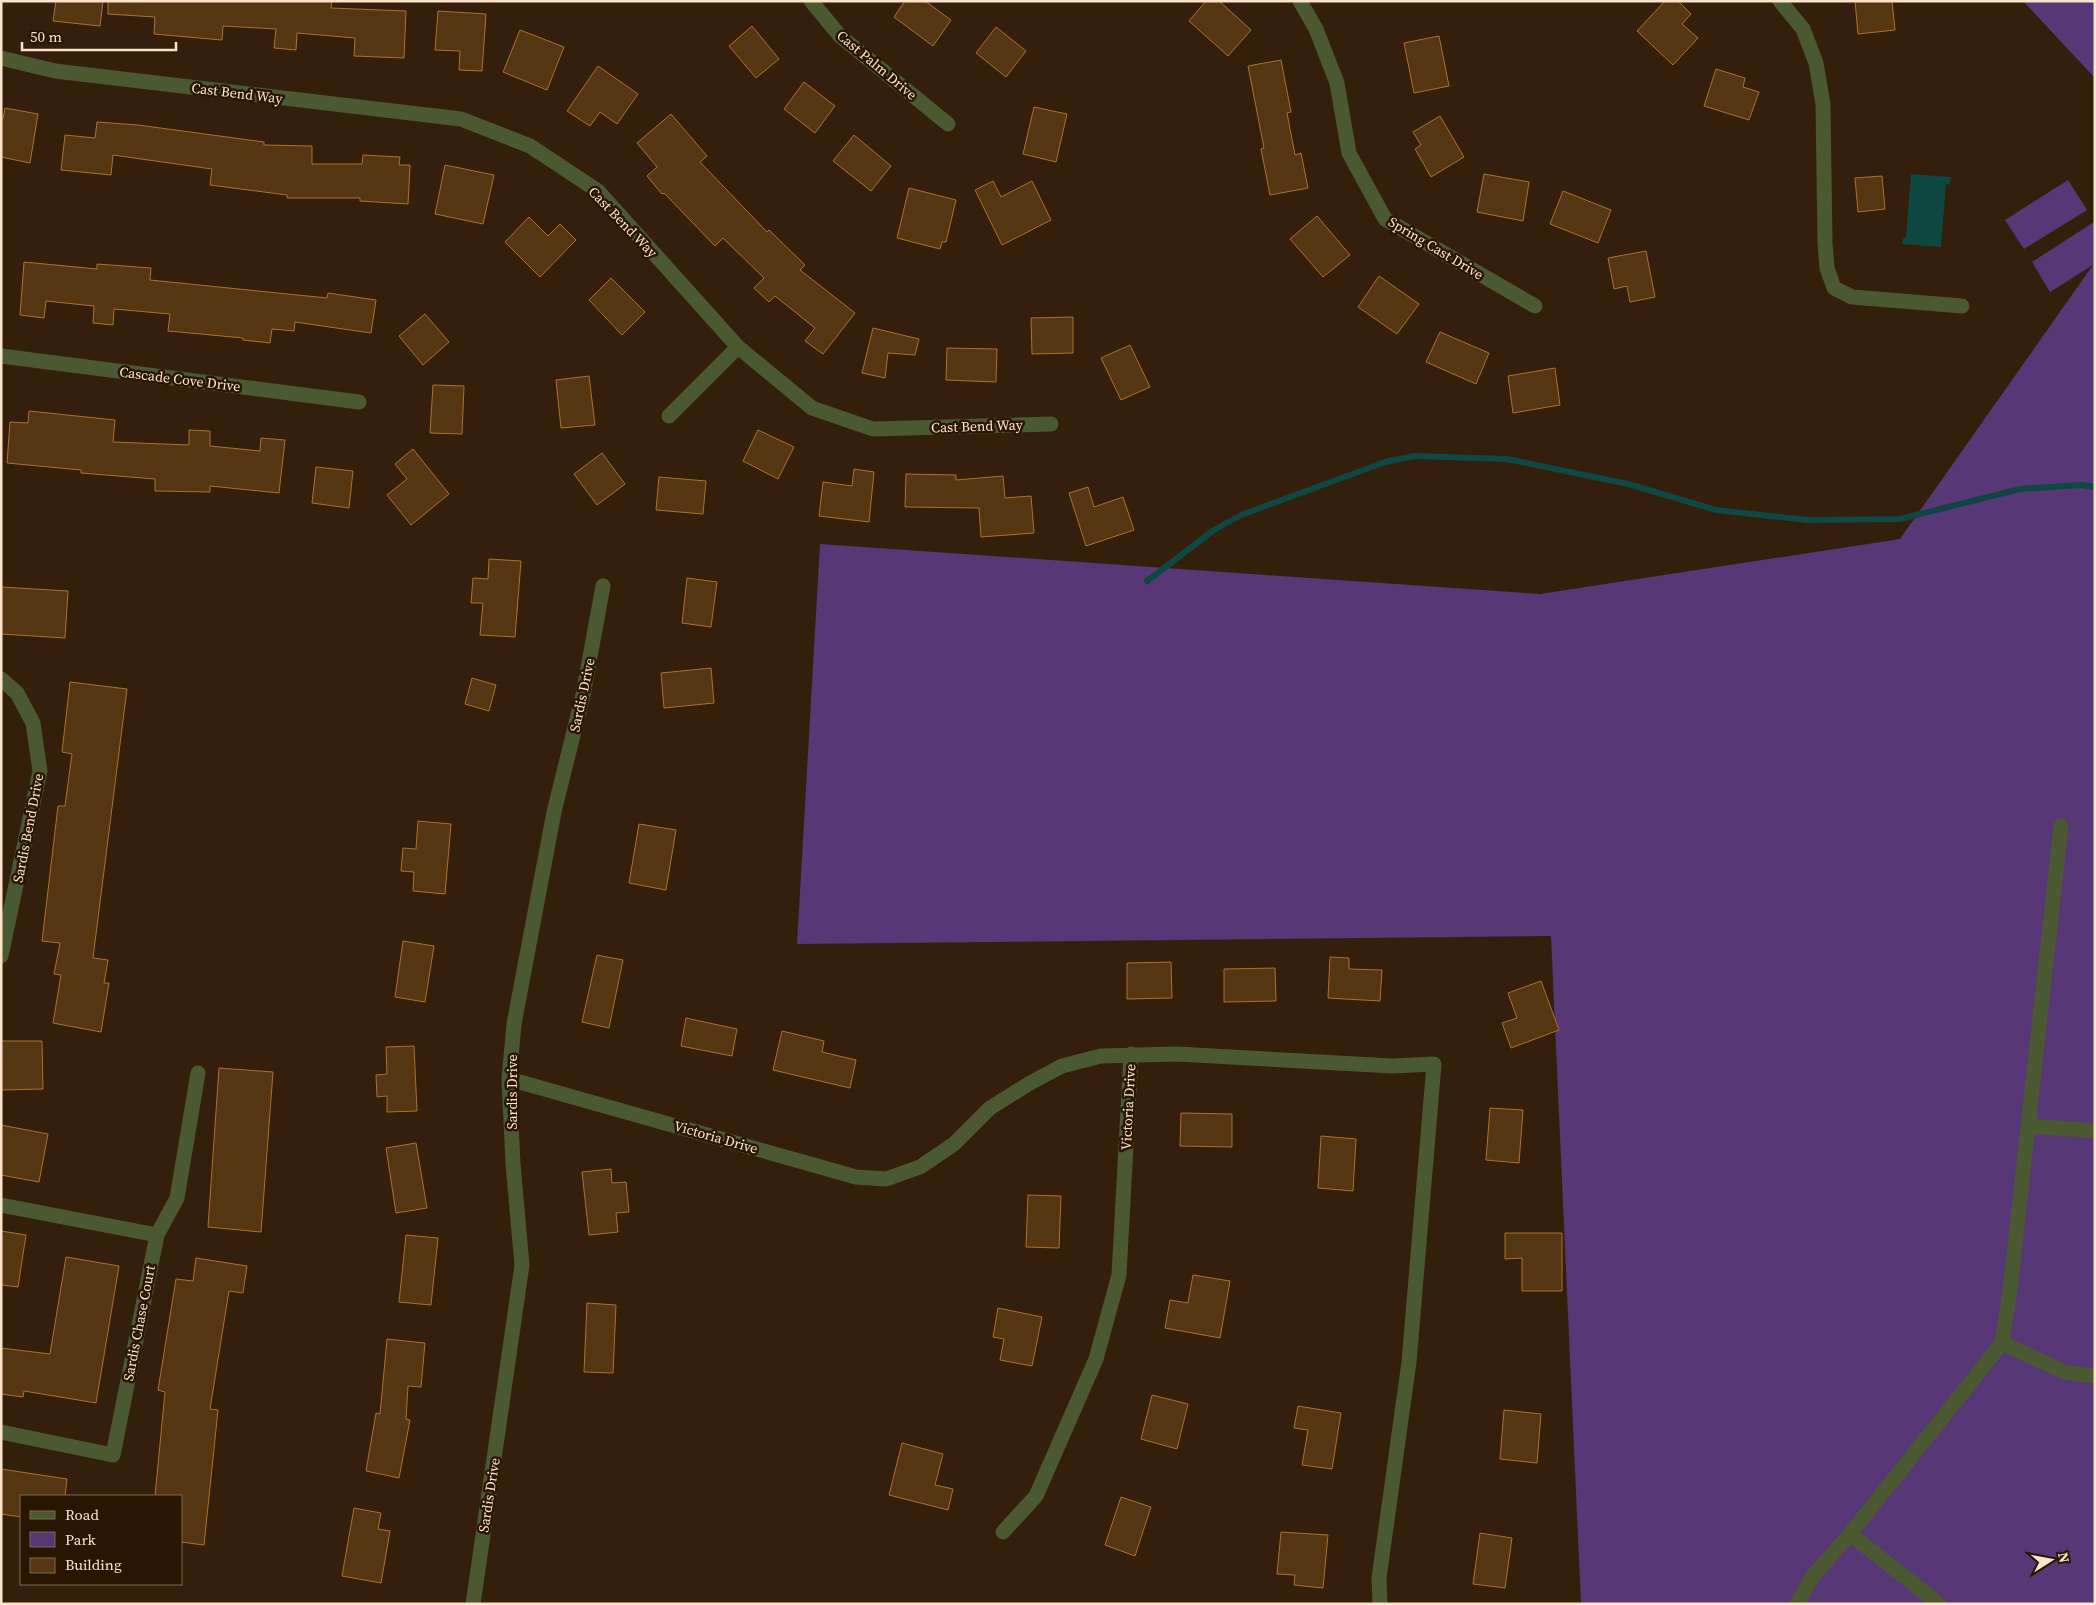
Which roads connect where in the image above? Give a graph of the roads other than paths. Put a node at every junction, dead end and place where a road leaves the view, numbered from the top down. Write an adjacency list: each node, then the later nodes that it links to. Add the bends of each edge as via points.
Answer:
1 (811, 1): 5 (street, Cast Palm Drive, via 840,36)
2 (1300, 1): 6 (street, Spring Cast Drive, via 1316,29 1337,83 1349,153 1385,219)
3 (1780, 1): 7 (street, via 1803,29 1816,63 1824,104 1826,260 1834,288 1852,298)
4 (1, 58): 8 (street, Cast Bend Way, via 55,71 461,120 530,146 598,190)
5 (948, 124)
6 (1535, 306)
7 (1962, 306)
8 (738, 347): 11 (street); 12 (street, Cast Bend Way, via 812,408 873,429)
9 (1, 356): 10 (street, Cascade Cove Drive)
10 (358, 402)
11 (669, 416)
12 (1051, 424)
13 (603, 586): 19 (street, Sardis Drive, via 583,695 554,812 514,1024)
14 (1, 679): 16 (street, Sardis Bend Drive, via 17,694 33,723 40,771)
15 (2061, 826): 20 (street)
16 (1, 956)
17 (1131, 1054): 19 (street, Victoria Drive, via 1101,1056 1062,1066 990,1108 954,1144 920,1167 886,1179 856,1177); 27 (street, Victoria Drive, via 1119,1275 1096,1359 1036,1496); 30 (street, via 1296,1059 1392,1066 1434,1064 1410,1352 1379,1578)
18 (198, 1073): 23 (street, via 177,1198)
19 (509, 1079): 29 (street, Sardis Drive, via 522,1264)
20 (2029, 1126): 21 (street); 24 (street)
21 (2095, 1130)
22 (1, 1205): 23 (street)
23 (157, 1235): 26 (street, Sardis Chase Court, via 113,1455)
24 (2002, 1343): 25 (street, via 2064,1372); 28 (street)
25 (2095, 1376)
26 (1, 1432)
27 (1003, 1532)
28 (1850, 1534): 31 (street, via 1812,1577); 32 (street)
29 (473, 1604)
30 (1380, 1604)
31 (1798, 1604)
32 (1939, 1604)

